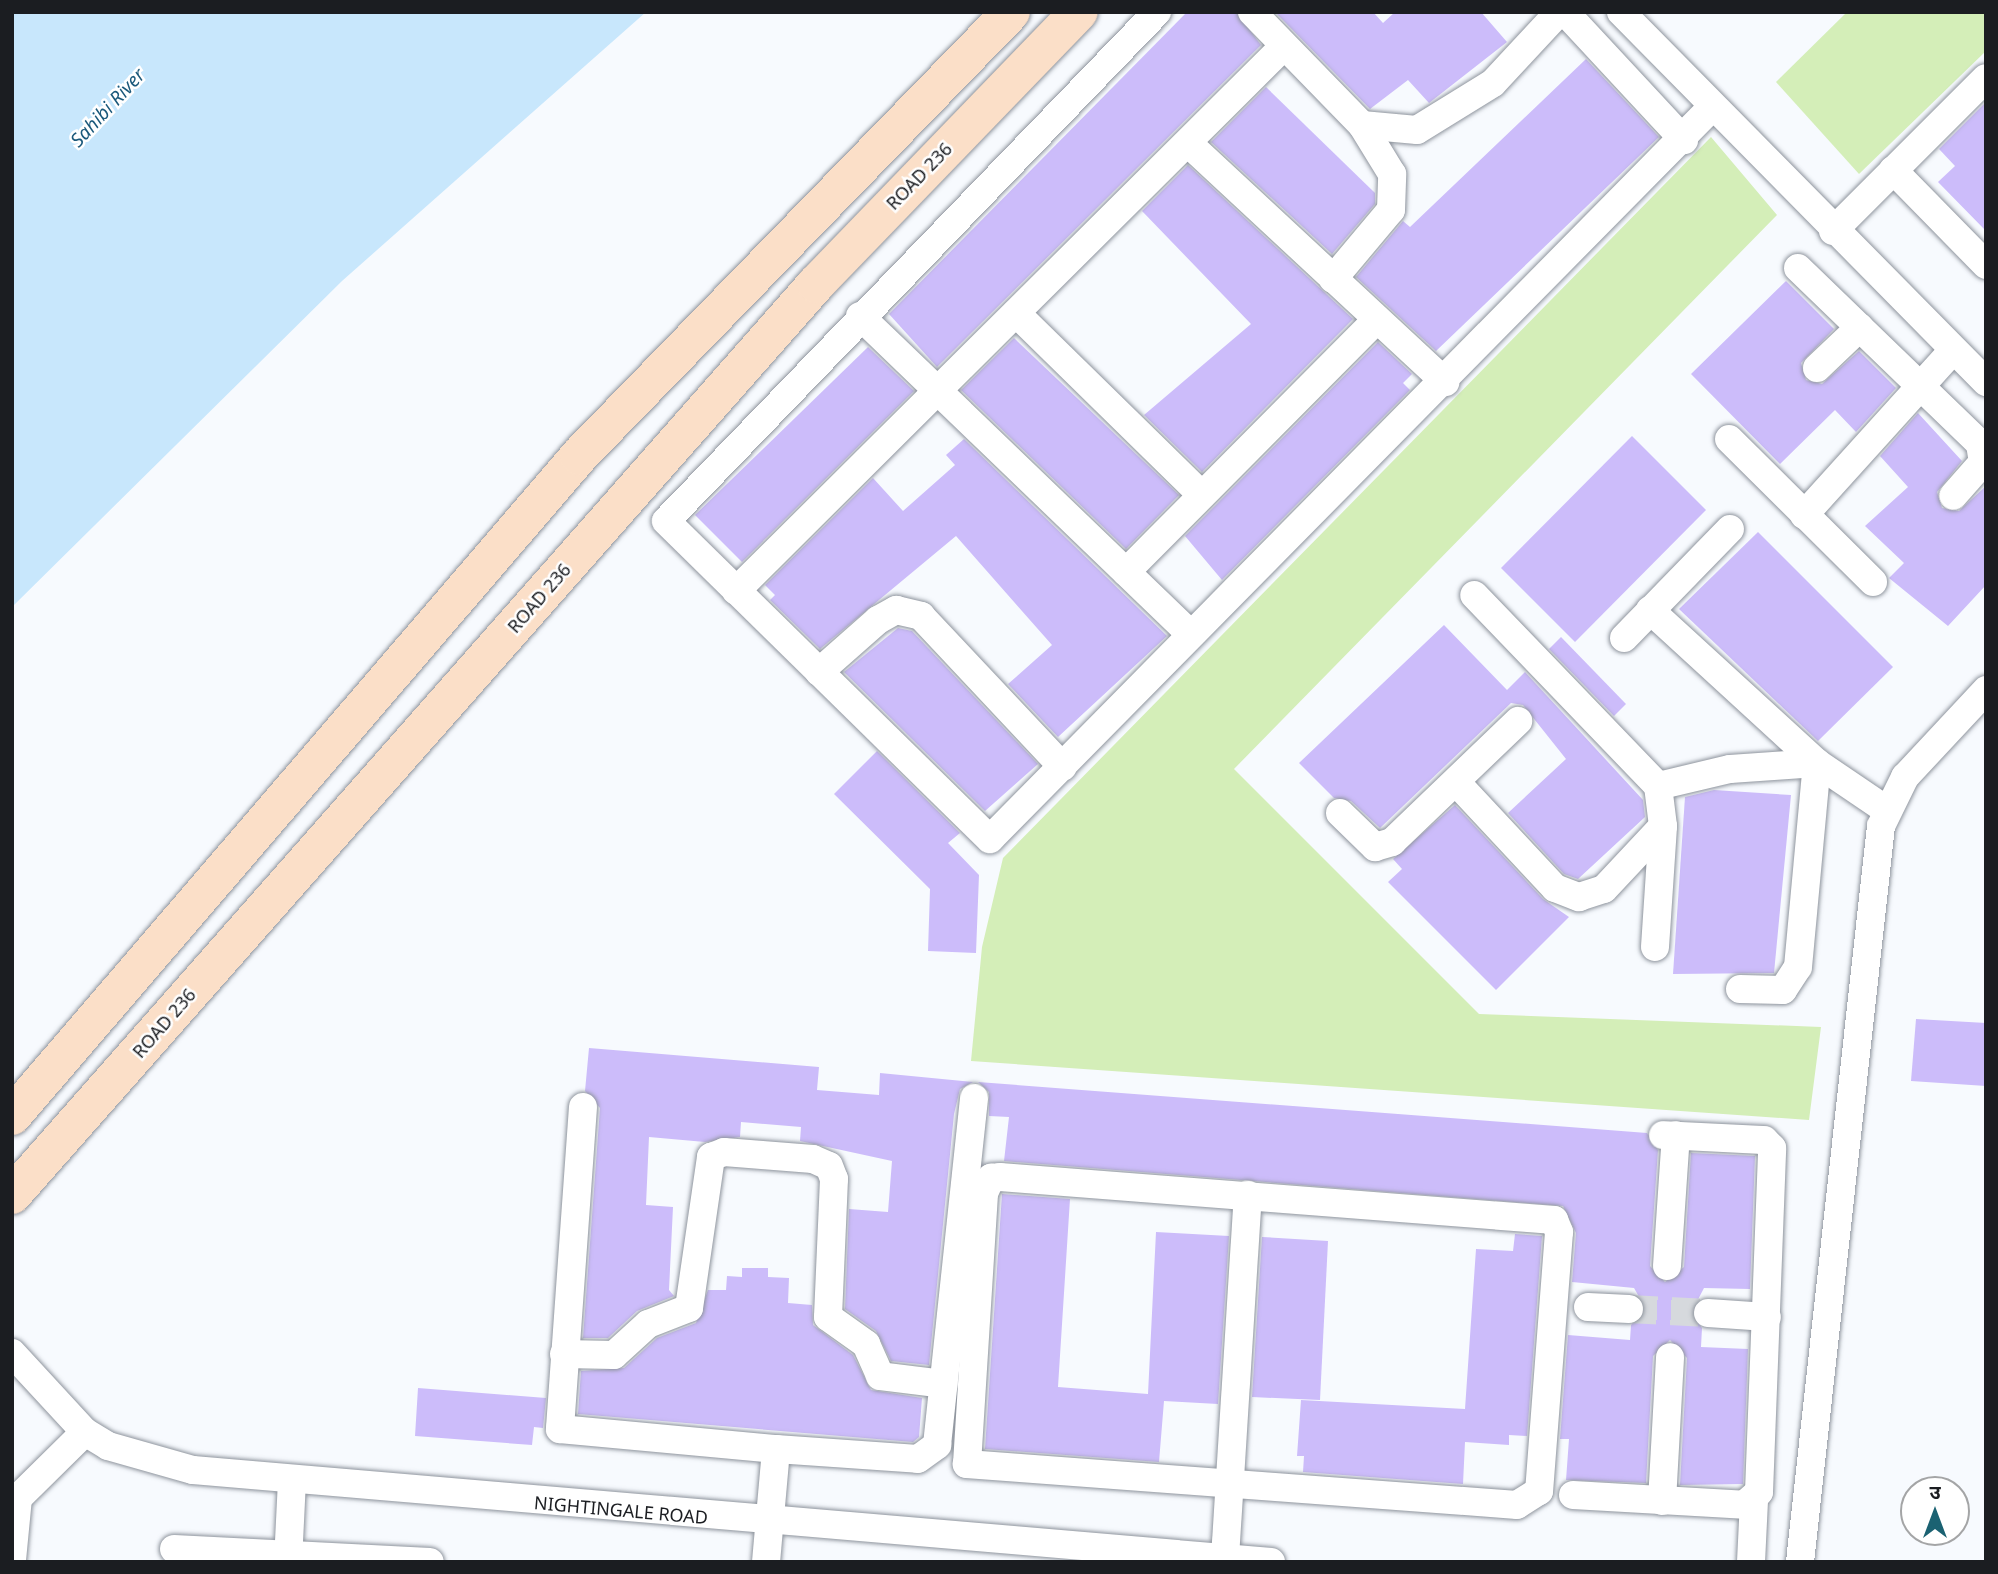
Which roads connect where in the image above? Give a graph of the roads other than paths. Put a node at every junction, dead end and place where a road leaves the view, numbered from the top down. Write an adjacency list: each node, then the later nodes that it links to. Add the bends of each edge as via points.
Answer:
1 (1011, 12): 54 (street, via 579,456)
2 (1079, 12): 55 (street, ROAD 236, via 816,284)
3 (1157, 12): 19 (street)
4 (1252, 12): 7 (street)
5 (1562, 12): 10 (street, via 1493,83 1417,130); 11 (street)
6 (1621, 12): 9 (street)
7 (1284, 46): 10 (street); 12 (street)
8 (1986, 78): 13 (street)
9 (1711, 108): 11 (street); 14 (street)
10 (1362, 125): 17 (street, via 1392,174 1391,210)
11 (1684, 140): 24 (street)
12 (1189, 144): 17 (street); 18 (street)
13 (1893, 170): 14 (street); 15 (street)
14 (1833, 231): 22 (street)
15 (1986, 265)
16 (1798, 268): 21 (street)
17 (1333, 279): 20 (street)
18 (1016, 313): 27 (street); 29 (street)
19 (860, 316): 27 (street); 35 (street, via 666,521)
20 (1376, 320): 24 (street); 29 (street)
21 (1860, 327): 23 (street); 26 (street)
22 (1952, 351): 25 (street); 26 (street)
23 (1817, 368)
24 (1445, 382): 38 (street)
25 (1986, 383)
26 (1920, 384): 30 (street, via 1985,453); 31 (street)
27 (938, 389): 33 (street); 35 (street)
28 (1729, 439): 31 (street)
29 (1202, 495): 33 (street)
30 (1954, 496)
31 (1804, 515): 34 (street)
32 (1730, 528): 37 (street)
33 (1126, 572): 38 (street)
34 (1873, 582)
35 (736, 591): 40 (street)
36 (1474, 594): 46 (street)
37 (1650, 610): 39 (street); 43 (street)
38 (1190, 634): 44 (street)
39 (1624, 638)
40 (819, 672): 44 (street, via 896,610 921,616); 44 (street, via 990,839)
41 (1986, 690): 47 (street, via 1905,777)
42 (1518, 721): 45 (street)
43 (1817, 762): 46 (street, via 1730,769); 47 (street); 51 (street, via 1798,967 1783,990)
44 (1063, 767)
45 (1456, 782): 48 (street, via 1392,842 1375,847); 49 (street, via 1555,888 1579,897 1604,889)
46 (1658, 786): 49 (street)
47 (1885, 809): 83 (street)
48 (1340, 813)
49 (1663, 826): 50 (street)
50 (1654, 947)
51 (1740, 989)
52 (974, 1098): 65 (street)
53 (583, 1107): 63 (street)
54 (12, 1116)
55 (12, 1195)
56 (1248, 1195): 69 (street); 69 (street, via 991,1178 984,1194 963,1449 967,1464 975,1467); 69 (street, via 1547,1216 1559,1232 1539,1491 1527,1503)
57 (1667, 1266): 61 (street, via 1670,1135 1764,1140 1772,1148)
58 (1587, 1307): 59 (street)
59 (1629, 1309)
60 (1708, 1313): 61 (street)
61 (1767, 1317): 73 (street)
62 (12, 1353): 66 (street, NIGHTINGALE ROAD)
63 (564, 1354): 65 (street, via 614,1355 644,1326 689,1308 708,1164 717,1153 813,1158 829,1166 834,1179 828,1317 866,1344 880,1376); 67 (street, via 560,1429)
64 (1670, 1356): 72 (street)
65 (944, 1384): 67 (street, via 937,1445 918,1459)
66 (85, 1432): 68 (street, NIGHTINGALE ROAD, via 108,1446 193,1470); 71 (street)
67 (776, 1449): 74 (street)
68 (292, 1479): 74 (street, NIGHTINGALE ROAD); 76 (street)
69 (1230, 1483): 77 (street)
70 (1573, 1495): 72 (street)
71 (15, 1497): 78 (street)
72 (1662, 1501): 73 (street)
73 (1754, 1501): 82 (street)
74 (769, 1523): 77 (street, NIGHTINGALE ROAD); 80 (street)
75 (174, 1549): 76 (street)
76 (288, 1558): 79 (street)
77 (1225, 1558): 81 (street, NIGHTINGALE ROAD)
78 (12, 1560)
79 (430, 1562)
80 (766, 1562)
81 (1271, 1562)
82 (1751, 1562)
83 (1800, 1562)

